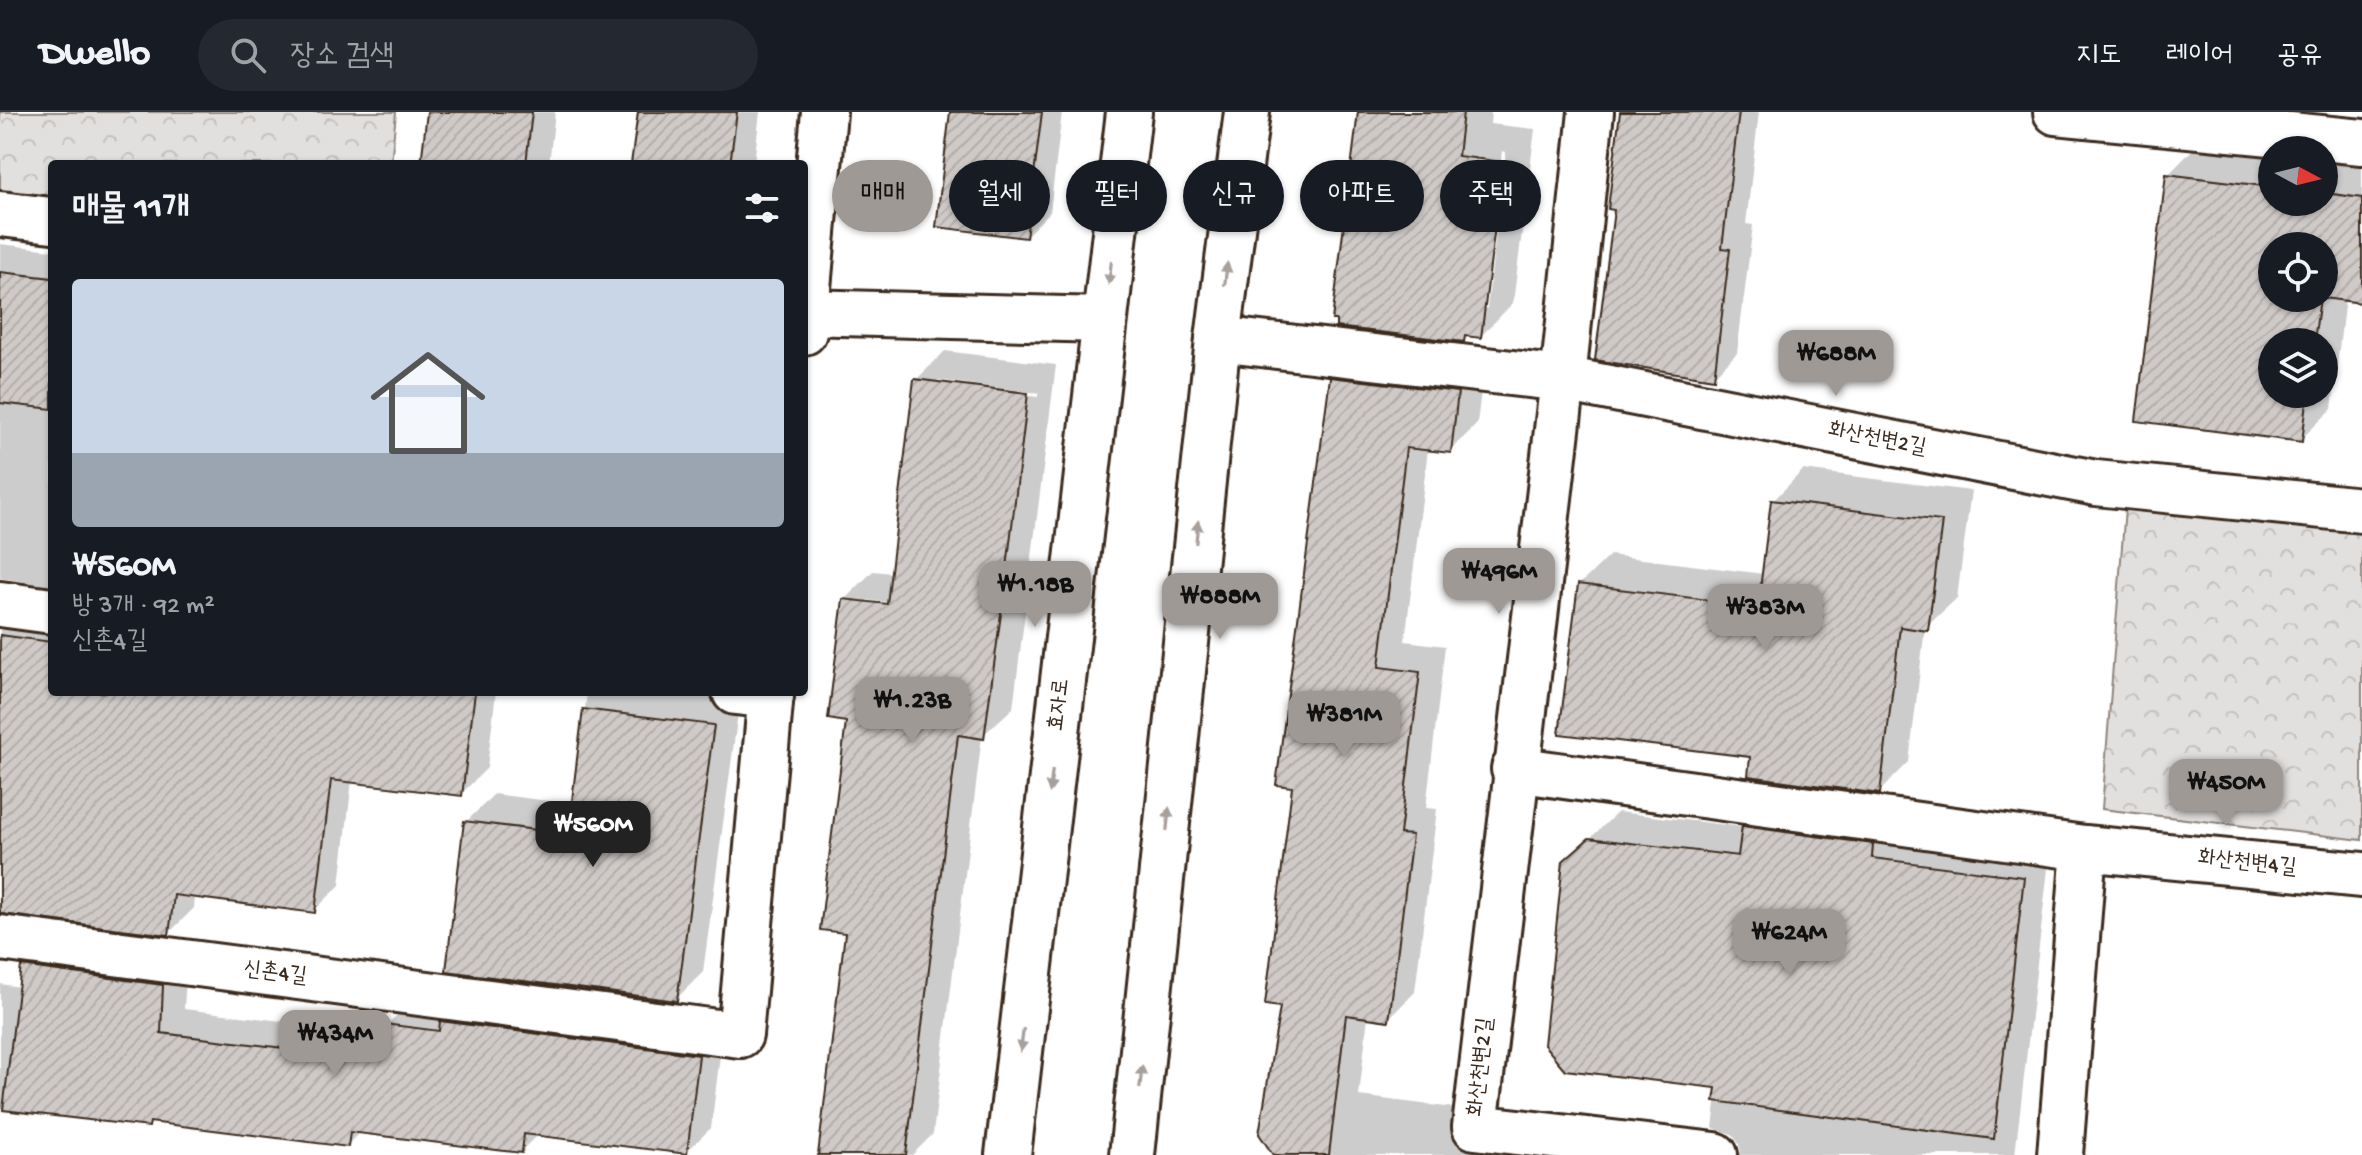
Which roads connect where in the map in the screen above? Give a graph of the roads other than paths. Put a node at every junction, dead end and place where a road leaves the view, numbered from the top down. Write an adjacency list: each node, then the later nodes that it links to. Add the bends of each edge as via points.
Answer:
1 (824, 112): 10 (street)
2 (1129, 112): 12 (street, 효자로, one-way to 12)
3 (1247, 112): 13 (street, one-way to 3)
4 (1591, 112): 14 (street, 화산천변2길)
5 (2056, 112): 6 (street)
6 (2135, 116): 7 (street)
7 (2362, 142)
8 (0, 214): 9 (street)
9 (48, 220)
10 (808, 286)
11 (808, 319): 12 (street)
12 (1104, 320): 23 (street, 효자로, one-way to 23)
13 (1218, 339): 14 (street); 24 (street, one-way to 13)
14 (1563, 379): 15 (street, 화산천변2길, via 2096,483); 19 (street, 화산천변2길)
15 (2362, 510)
16 (0, 604): 17 (street)
17 (48, 610)
18 (759, 696): 22 (street, 신촌4길, via 740,1035)
19 (1514, 769): 20 (street); 25 (street, 화산천변2길, via 1475,1127)
20 (2084, 848): 21 (street, 화산천변4길); 26 (street)
21 (2362, 875)
22 (0, 938)
23 (1008, 1155)
24 (1132, 1155)
25 (1715, 1155)
26 (2060, 1155)

